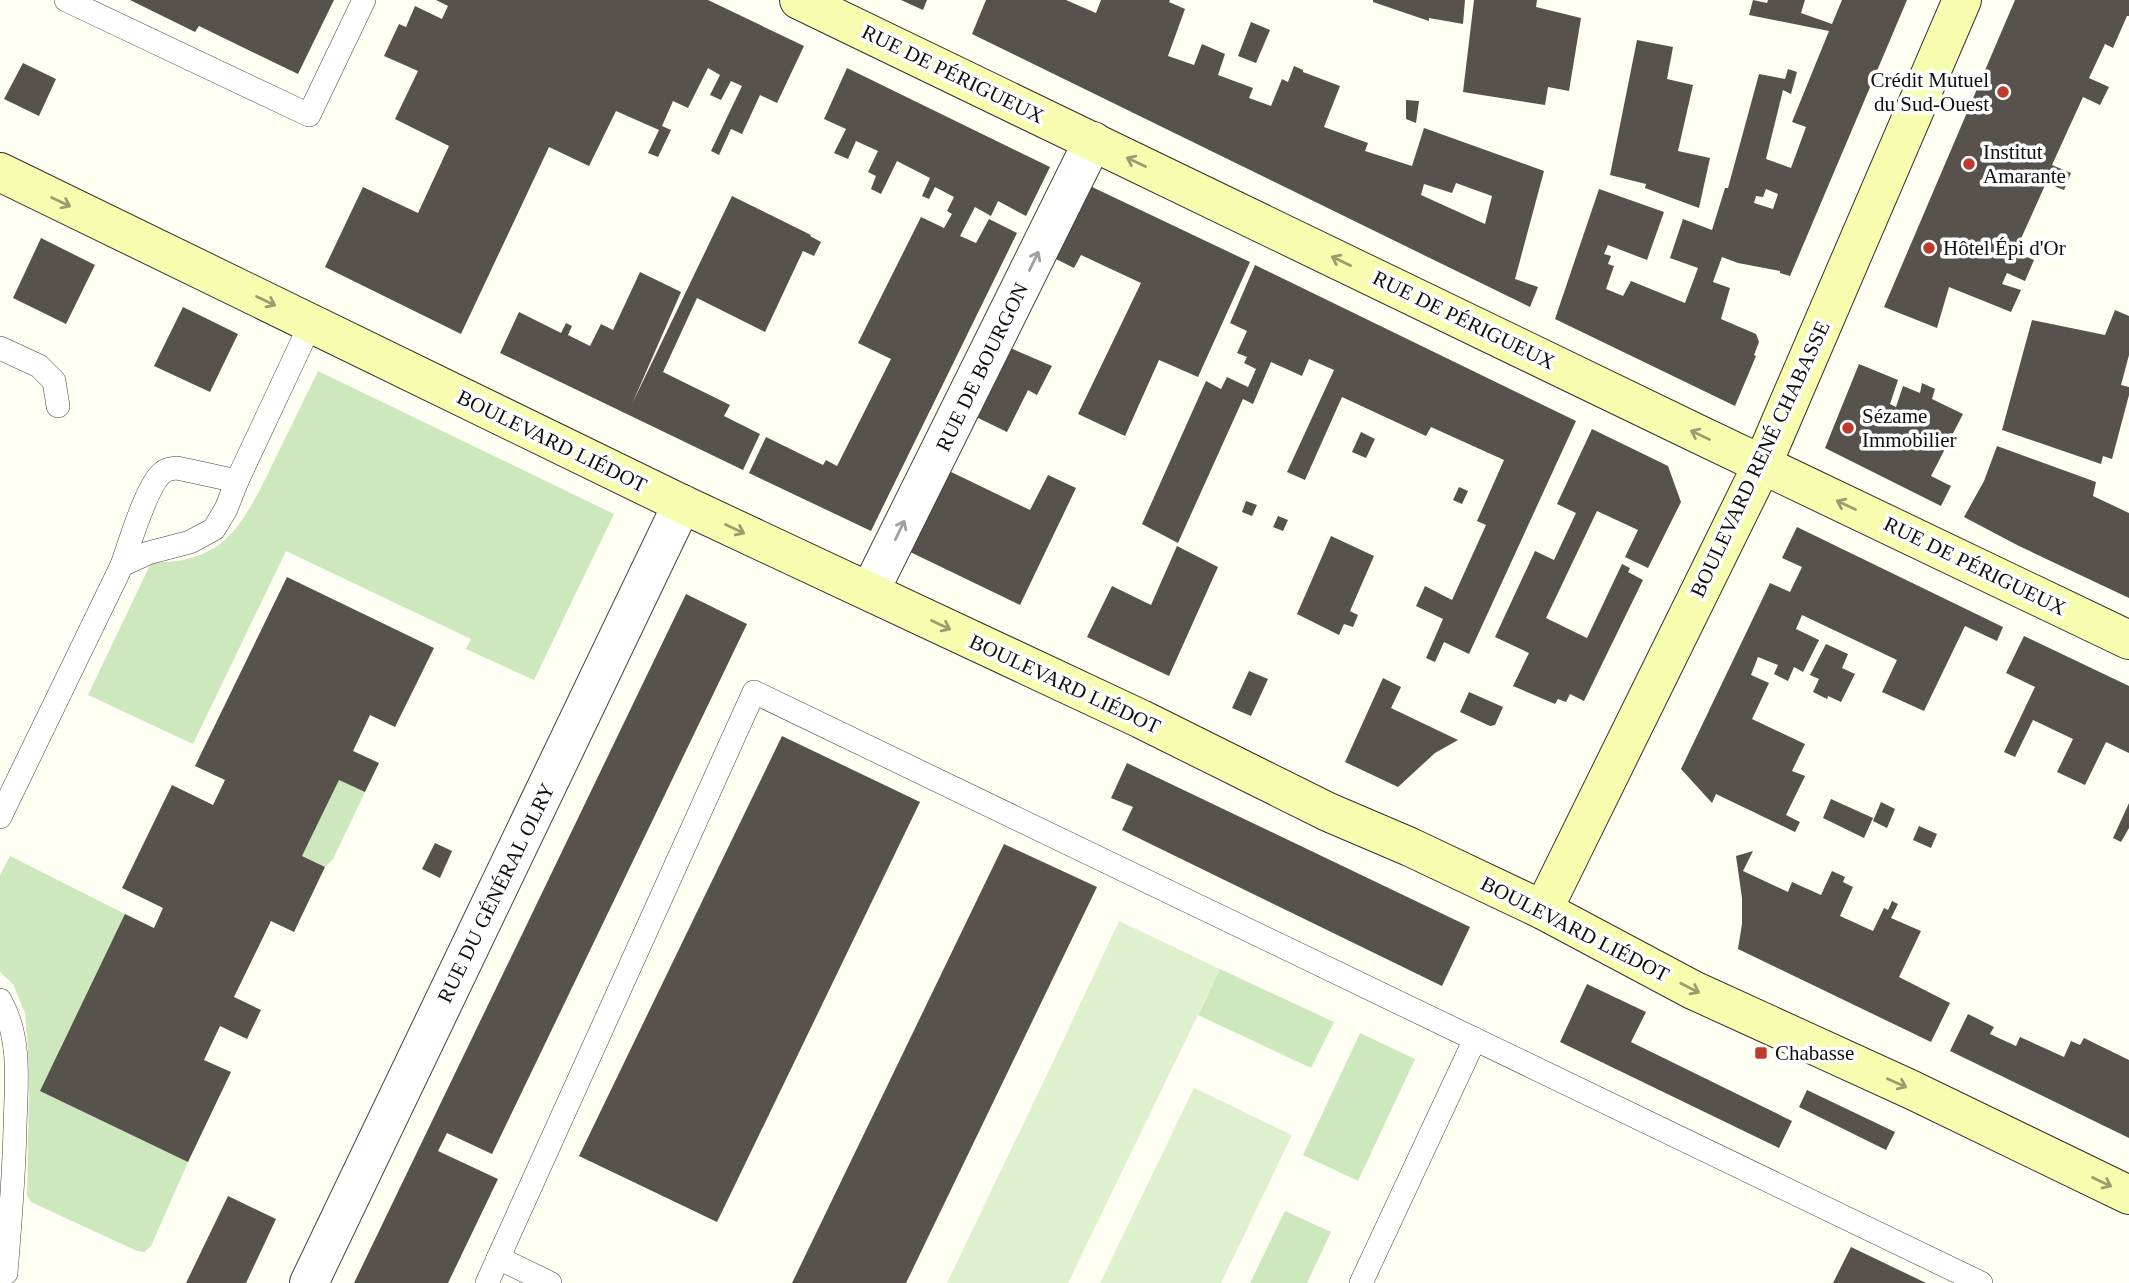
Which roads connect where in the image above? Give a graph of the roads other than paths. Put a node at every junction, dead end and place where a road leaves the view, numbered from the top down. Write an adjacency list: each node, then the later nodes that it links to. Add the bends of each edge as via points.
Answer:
1 (66, 0): 2 (lane, via 309,115)
2 (364, 0)
3 (799, 0): 5 (main road, RUE DE PÉRIGUEUX)
4 (1962, 0): 10 (main road, BOULEVARD RENÉ CHABASSE)
5 (1093, 141): 10 (main road, RUE DE PÉRIGUEUX, one-way to 5); 14 (street, RUE DE BOURGON, one-way to 5)
6 (0, 172): 7 (main road, BOULEVARD LIÉDOT, one-way to 7)
7 (311, 323): 11 (lane); 12 (main road, BOULEVARD LIÉDOT)
8 (0, 348): 9 (lane, via 39,366 54,381)
9 (58, 406)
10 (1763, 463): 15 (main road, RUE DE PÉRIGUEUX, one-way to 10); 17 (main road, BOULEVARD RENÉ CHABASSE)
11 (237, 481): 13 (lane, via 214,529); 13 (lane, via 167,469 149,495)
12 (682, 504): 14 (main road, BOULEVARD LIÉDOT, one-way to 14); 23 (street, RUE DU GÉNÉRAL OLRY)
13 (122, 565): 16 (lane)
14 (870, 591): 17 (main road, BOULEVARD LIÉDOT, one-way to 17, via 1328,812)
15 (2129, 640)
16 (0, 817)
17 (1543, 910): 20 (main road, BOULEVARD LIÉDOT, one-way to 20, via 1693,990)
18 (0, 1000): 22 (lane, via 11,1024 17,1072)
19 (1475, 1039): 21 (lane, via 754,692); 26 (lane); 27 (lane)
20 (2129, 1195)
21 (498, 1258): 24 (lane); 25 (lane)
22 (6, 1273)
23 (309, 1283)
24 (487, 1283)
25 (550, 1283)
26 (1361, 1283)
27 (1981, 1283)

